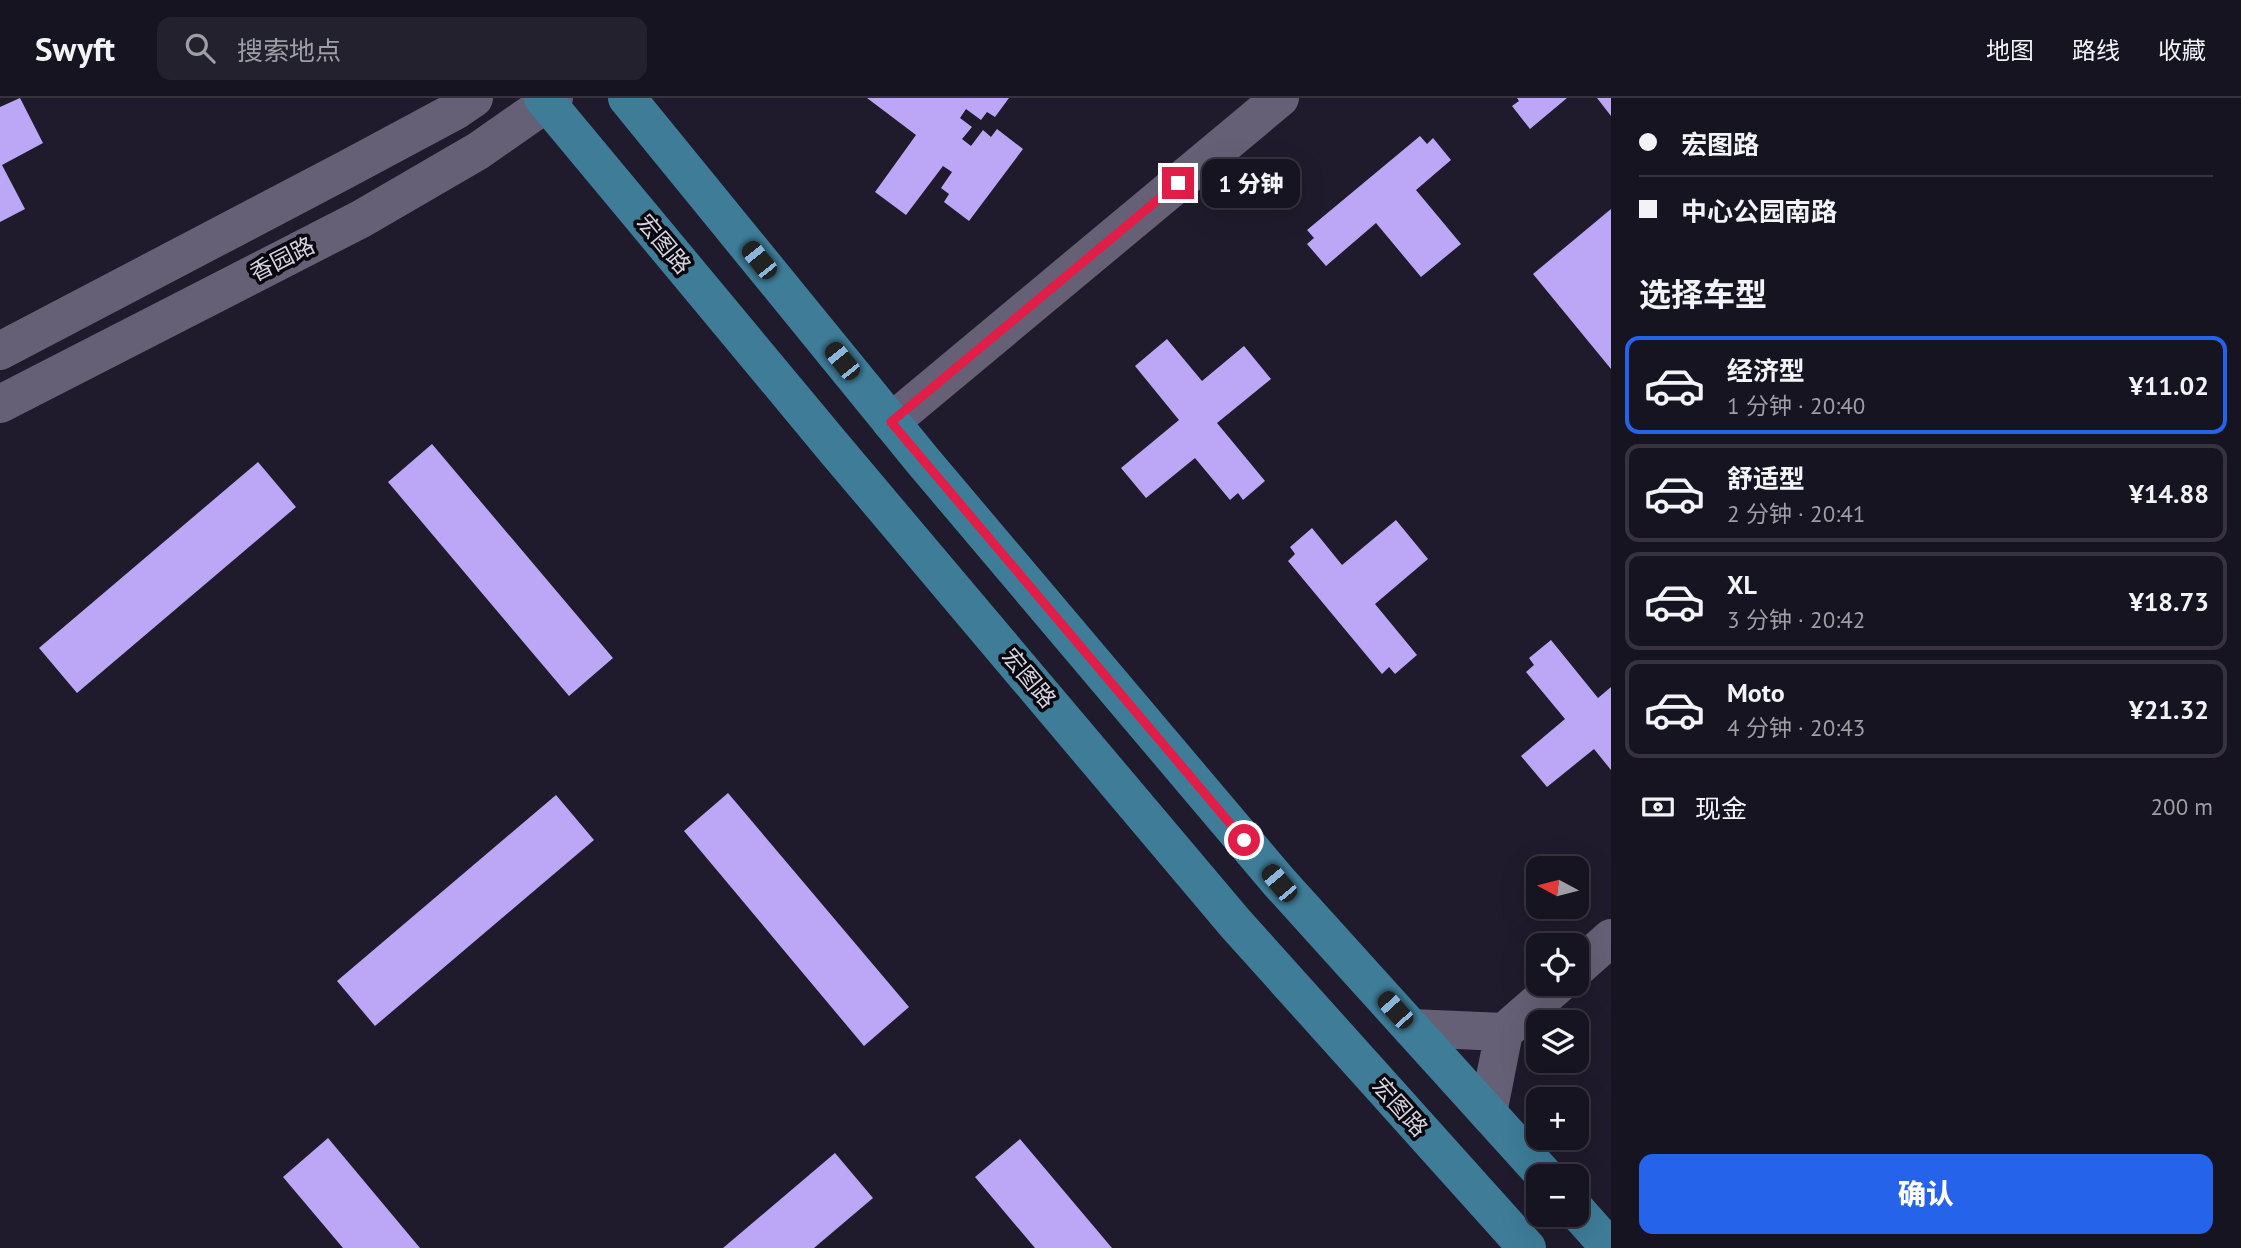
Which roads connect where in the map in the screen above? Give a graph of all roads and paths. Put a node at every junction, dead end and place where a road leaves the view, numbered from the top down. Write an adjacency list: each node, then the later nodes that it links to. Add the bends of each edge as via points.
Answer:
1 (474, 98): 5 (street)
2 (628, 98): 7 (main road)
3 (1280, 98): 7 (street)
4 (548, 100): 6 (street, 香园路, via 478,151 361,219); 16 (main road, 宏图路, via 843,459 1235,923)
5 (0, 351)
6 (0, 404)
7 (891, 422): 11 (main road, via 1279,883)
8 (1611, 938): 9 (street)
9 (1589, 957)
10 (1545, 996): 12 (street)
11 (1411, 1028): 12 (street); 13 (main road)
12 (1504, 1032): 13 (street)
13 (1488, 1113): 14 (main road)
14 (1534, 1164)
15 (1589, 1224): 17 (main road)
16 (1527, 1248)
17 (1610, 1248)

